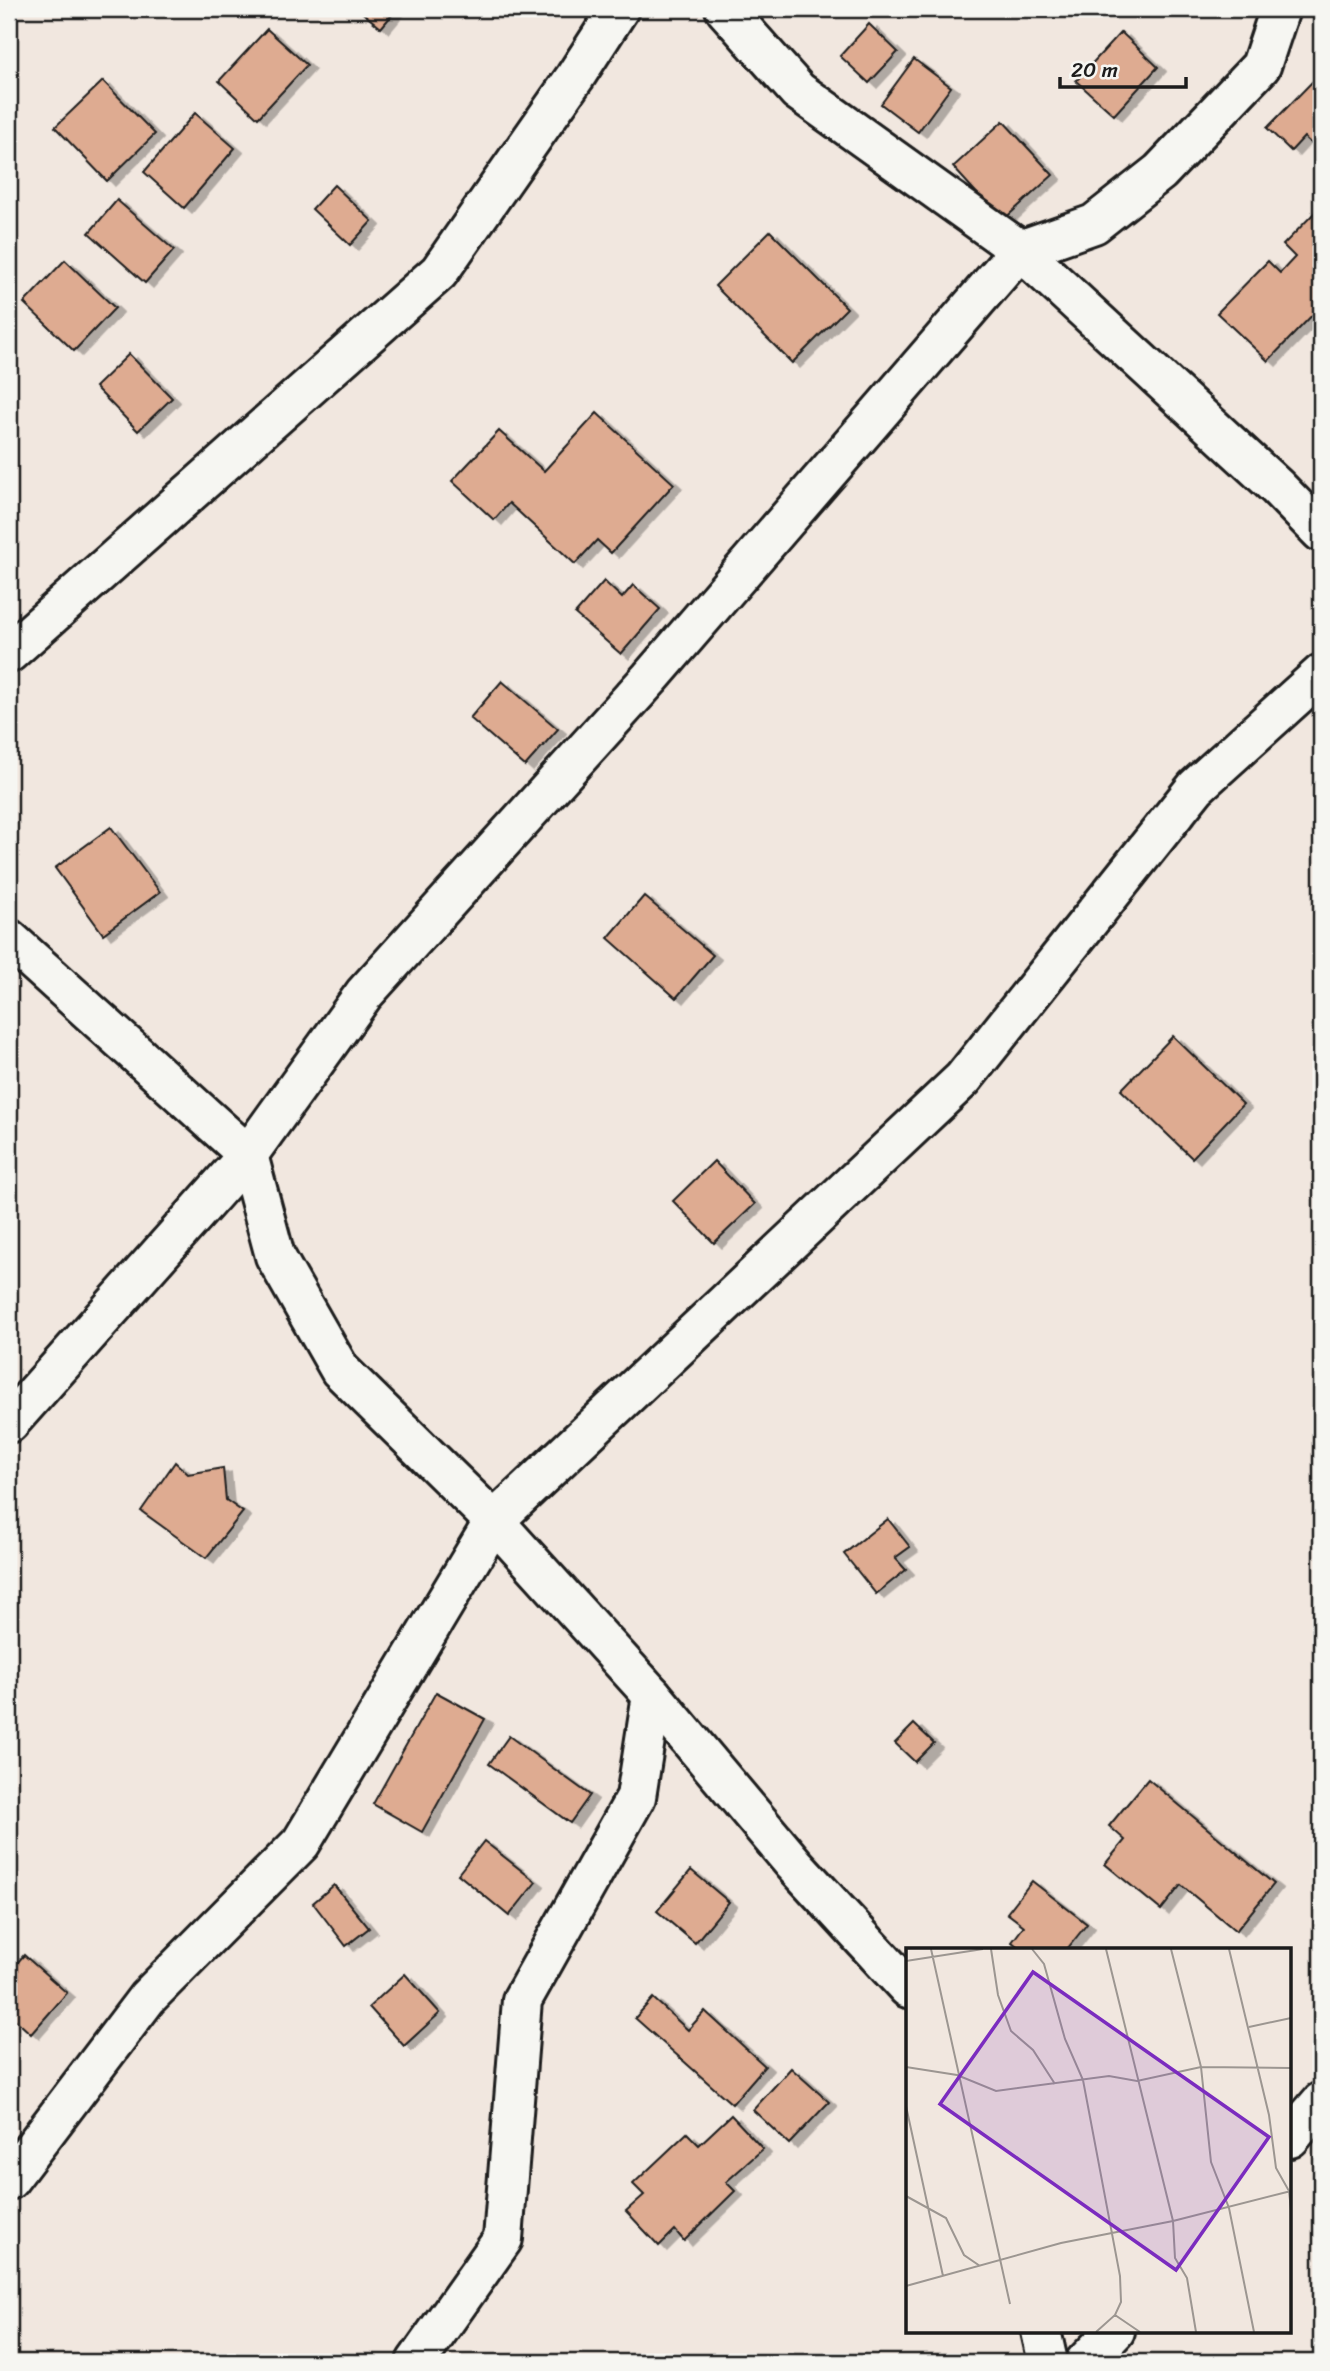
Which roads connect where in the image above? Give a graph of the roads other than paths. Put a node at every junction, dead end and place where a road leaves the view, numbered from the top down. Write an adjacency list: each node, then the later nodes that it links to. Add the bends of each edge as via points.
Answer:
1 (619, 9): 6 (street, via 439,272)
2 (724, 9): 4 (street, via 798,91)
3 (1280, 9): 4 (street, via 1261,66 1160,172 1094,224)
4 (1020, 250): 5 (street); 9 (street, via 650,678 364,994)
5 (1321, 532)
6 (9, 653)
7 (1321, 674): 11 (street, via 1196,787 963,1079)
8 (9, 939): 9 (street)
9 (248, 1155): 10 (street); 11 (street, via 275,1256 340,1370)
10 (9, 1423)
11 (494, 1521): 12 (street); 16 (street, via 301,1843 147,1998)
12 (652, 1695): 13 (street, via 794,1864); 19 (street, via 636,1797 522,2000 503,2239)
13 (906, 1985)
14 (1321, 2102): 15 (street)
15 (1292, 2136)
16 (9, 2180)
17 (1041, 2332): 20 (street)
18 (1114, 2332): 21 (street)
19 (416, 2362)
20 (1048, 2362)
21 (1085, 2362)

